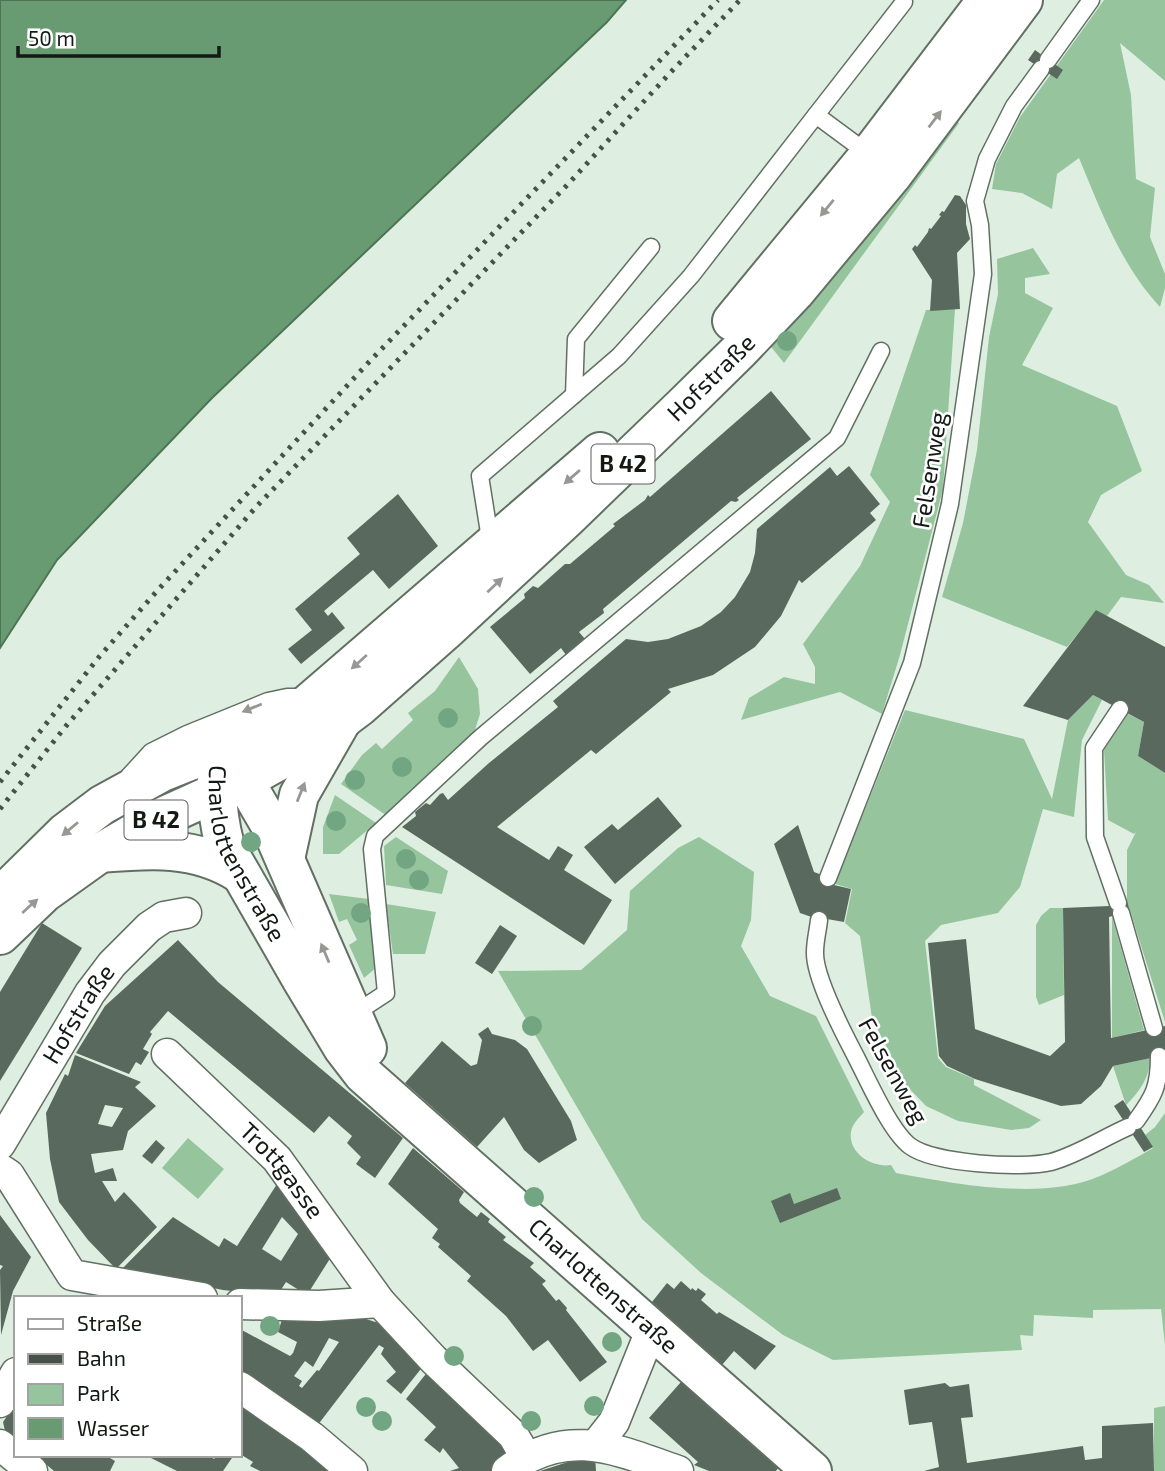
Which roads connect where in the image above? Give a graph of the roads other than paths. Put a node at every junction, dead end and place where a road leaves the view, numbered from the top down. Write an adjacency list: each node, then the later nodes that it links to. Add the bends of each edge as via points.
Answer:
1 (987, 0): 6 (main road, Hofstraße / B 42)
2 (1023, 0): 6 (main road, Hofstraße / B 42, one-way to 2)
3 (1091, 0): 20 (lane, Felsenweg, via 1014,106 986,159 975,201 983,274 950,504 912,663)
4 (904, 2): 5 (lane)
5 (816, 115): 6 (lane); 9 (lane, via 691,276 619,356)
6 (882, 164): 10 (main road, Hofstraße / B 42, one-way to 10, via 694,362 620,434); 11 (main road, Hofstraße / B 42, one-way to 6, via 408,665 740,350 834,247)
7 (650, 247): 9 (lane, via 576,339)
8 (881, 351): 25 (lane, via 838,438 480,738 376,836 372,849 386,993)
9 (574, 395): 10 (lane, via 480,476)
10 (491, 545): 11 (main road, Hofstraße / B 42, one-way to 11)
11 (330, 708): 13 (main road, Hofstraße / B 42, via 302,709); 14 (main road, Hofstraße / B 42, via 293,754); 15 (lane, one-way to 15, via 287,697 187,734 151,752); 17 (main road, one-way to 11, via 299,795)
12 (1120, 709): 26 (lane, via 1094,748 1095,837)
13 (219, 749): 14 (main road, Charlottenstraße); 15 (main road, B 42, via 162,772)
14 (230, 786): 16 (main road, B 42, via 160,818); 17 (main road, Charlottenstraße, via 269,823); 19 (main road, Charlottenstraße, via 220,827)
15 (102, 805): 18 (main road, B 42, one-way to 18, via 65,833)
16 (100, 853): 18 (main road, B 42); 19 (main road, via 170,849 210,859)
17 (285, 859): 25 (main road, Charlottenstraße, one-way to 17)
18 (52, 868): 21 (main road, B 42); 24 (main road, B 42, one-way to 18, via 44,894)
19 (239, 873): 25 (main road, Charlottenstraße)
20 (828, 878)
21 (0, 897)
22 (186, 913): 29 (street, Hofstraße, via 164,917 149,927 112,964)
23 (819, 920): 28 (lane, Felsenweg, via 814,953 852,1050 909,1146 935,1157 970,1163 1053,1161 1132,1124 1159,1081)
24 (0, 934)
25 (341, 1021): 35 (main road, Charlottenstraße, via 393,1100)
26 (1154, 1028)
27 (167, 1054): 33 (street, Trottgasse, via 277,1158)
28 (1159, 1056)
29 (0, 1144)
30 (0, 1168): 31 (street, via 9,1175)
31 (65, 1286): 32 (street)
32 (191, 1296)
33 (380, 1302): 34 (street); 43 (street, Trottgasse, via 513,1435)
34 (242, 1304)
35 (652, 1328): 40 (street, via 614,1422); 47 (main road, Charlottenstraße)
36 (14, 1377): 38 (street)
37 (242, 1388): 45 (street)
38 (0, 1402)
39 (0, 1445): 41 (street)
40 (607, 1455): 43 (street, via 559,1447); 46 (street)
41 (14, 1456)
42 (15, 1457): 44 (street)
43 (516, 1464)
44 (32, 1471)
45 (352, 1471)
46 (678, 1471)
47 (812, 1471)

